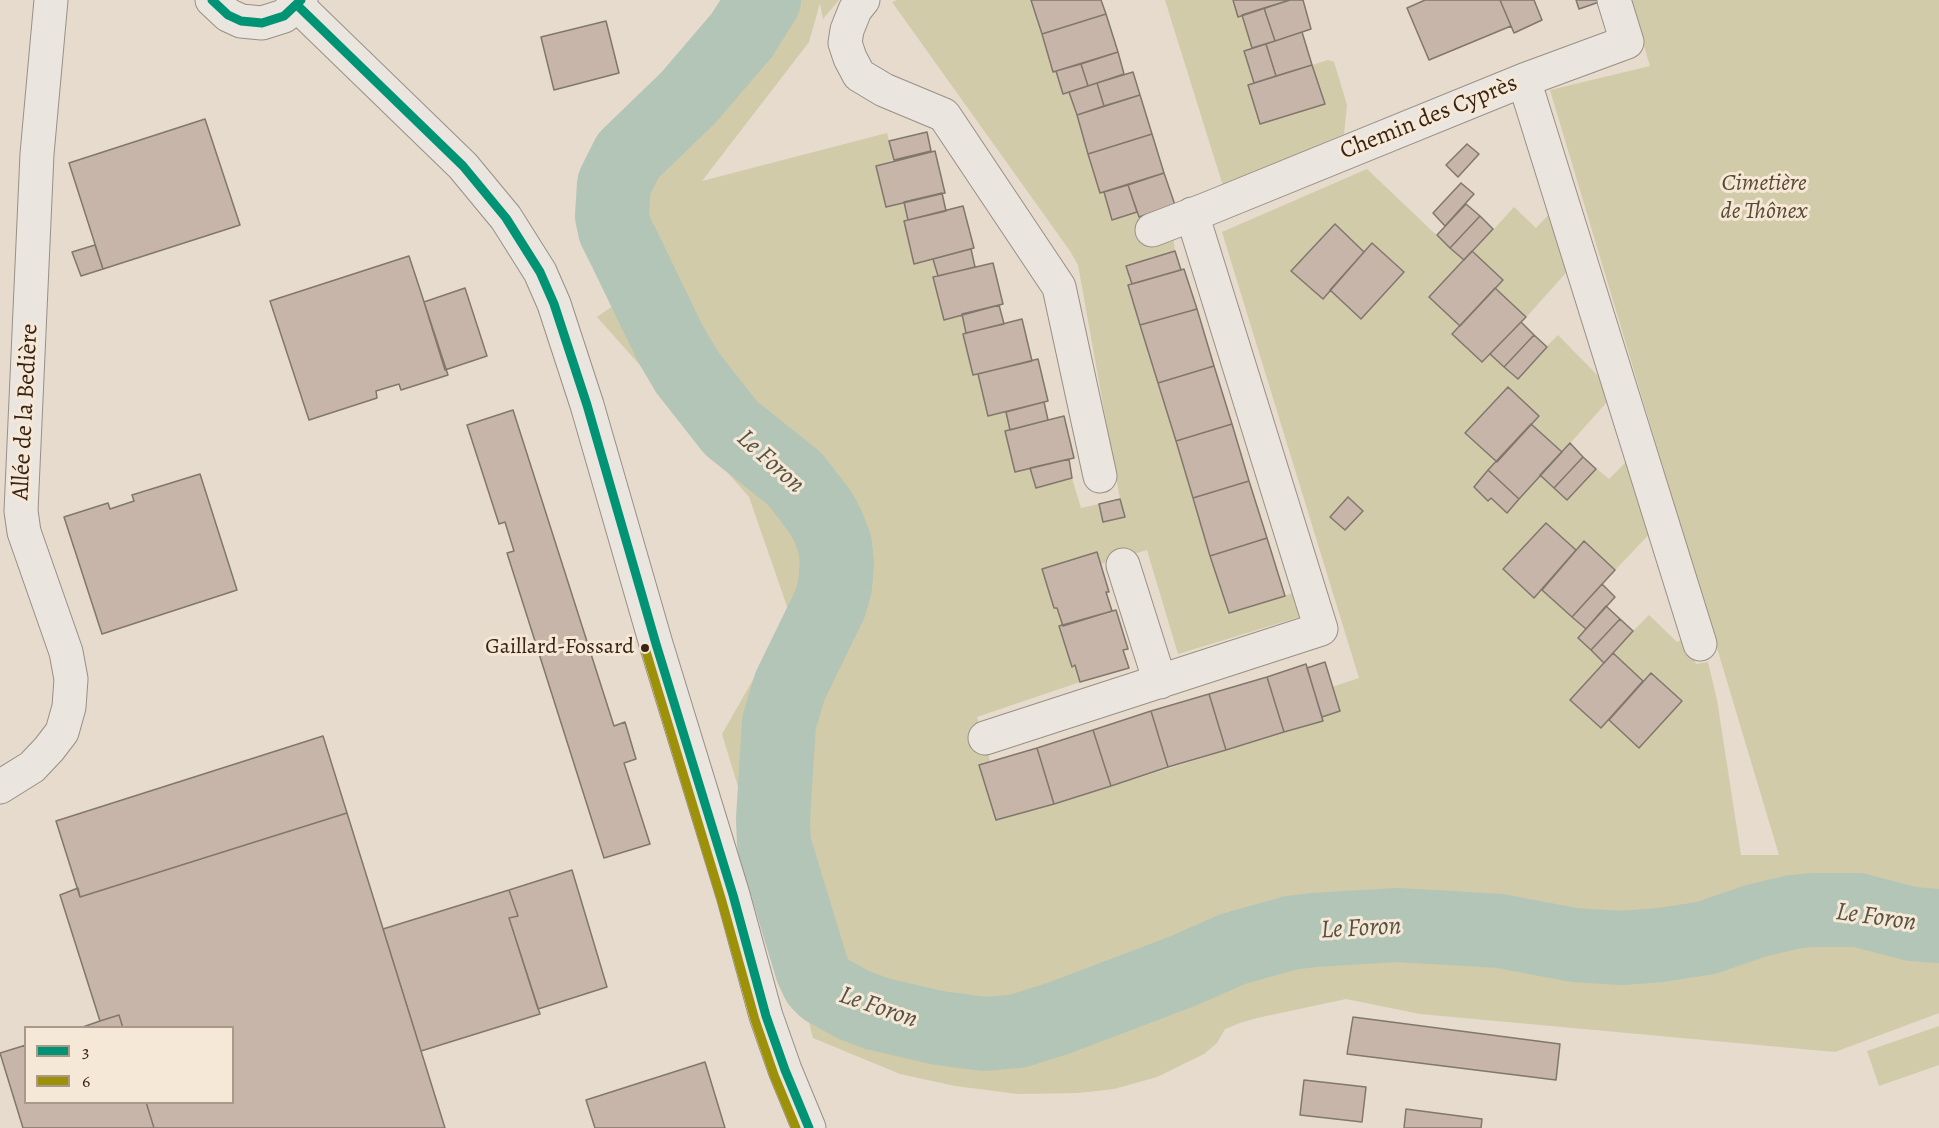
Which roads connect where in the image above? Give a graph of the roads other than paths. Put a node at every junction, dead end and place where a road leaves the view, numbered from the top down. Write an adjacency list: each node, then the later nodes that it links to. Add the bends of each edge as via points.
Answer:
1 (51, 0): 10 (street, Allée de la Bedière)
2 (212, 0): 5 (street, via 228,15 250,23 284,16)
3 (863, 0): 9 (street, via 855,10 845,43 859,75 944,115 1059,287)
4 (1614, 0): 6 (street, Chemin des Cyprès, via 1627,42)
5 (299, 2): 16 (street, via 463,166 506,218 540,272 586,405 733,895 760,998)
6 (1524, 80): 7 (street, Chemin des Cyprès); 12 (street)
7 (1192, 214): 8 (street, Chemin des Cyprès); 13 (street, via 1321,629)
8 (1152, 230)
9 (1100, 476)
10 (10, 511): 15 (street, Allée de la Bedière, via 24,532 66,652 71,679 62,732 32,767)
11 (1123, 565): 13 (street)
12 (1700, 644)
13 (1160, 682): 14 (street)
14 (985, 738)
15 (0, 787)
16 (809, 1128)

